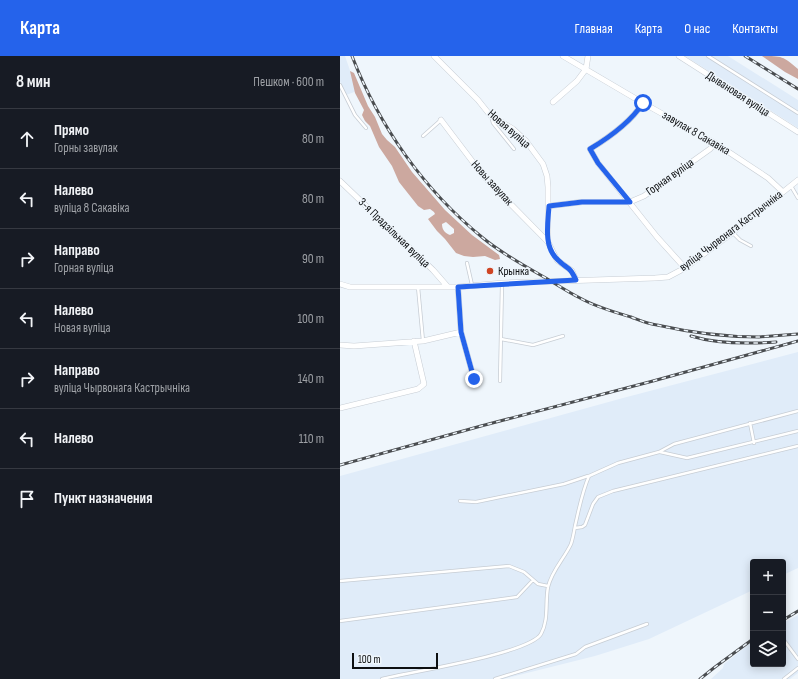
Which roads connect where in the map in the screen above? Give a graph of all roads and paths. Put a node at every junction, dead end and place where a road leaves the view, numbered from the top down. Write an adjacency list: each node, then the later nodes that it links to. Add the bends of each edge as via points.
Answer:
1 (434, 56): 11 (street, Новая вуліца, via 478,100)
2 (564, 56): 6 (street, завулак 8 Сакавіка)
3 (588, 56): 6 (street)
4 (679, 56): 14 (street, Дывановая вуліца)
5 (708, 56): 10 (lane)
6 (586, 69): 8 (street, via 577,81); 9 (street, завулак 8 Сакавіка)
7 (340, 85): 13 (lane, via 355,115)
8 (553, 102)
9 (643, 103): 16 (street, завулак 8 Сакавіка); 23 (street, via 636,113 607,139 590,149 598,163)
10 (798, 113)
11 (490, 116): 17 (lane, via 492,123); 24 (street, Новая вуліца, via 522,137 543,164 547,176)
12 (441, 120): 15 (lane); 26 (street, Новы завулак, via 484,178)
13 (366, 128)
14 (798, 132)
15 (423, 136)
16 (715, 143): 21 (street, завулак 8 Сакавіка, via 768,178); 23 (street, Горная вуліца, via 663,184)
17 (514, 149)
18 (798, 180): 20 (street, вуліца Чырвонага Кастрычніка)
19 (340, 181): 35 (street, 3-я Прадзільная вуліца)
20 (791, 186): 21 (street, вуліца Чырвонага Кастрычніка); 22 (lane)
21 (783, 192): 25 (street, вуліца Чырвонага Кастрычніка)
22 (798, 198)
23 (630, 202): 24 (street, Горная вуліца, via 582,202); 29 (street)
24 (549, 206): 26 (street, Новая вуліца)
25 (732, 233): 27 (lane); 29 (street, вуліца Чырвонага Кастрычніка)
26 (548, 242): 30 (street, Новая вуліца, via 557,260 572,271)
27 (751, 246)
28 (467, 263): 33 (lane)
29 (685, 268): 30 (street, вуліца Чырвонага Кастрычніка, via 668,277)
30 (576, 280): 31 (street, вуліца Чырвонага Кастрычніка)
31 (502, 283): 33 (street, вуліца Чырвонага Кастрычніка); 39 (lane)
32 (340, 284): 34 (street, вуліца Чырвонага Кастрычніка, via 350,287)
33 (472, 285): 36 (street, вуліца Чырвонага Кастрычніка)
34 (418, 286): 35 (street, вуліца Чырвонага Кастрычніка); 40 (lane)
35 (447, 286): 36 (street, вуліца Чырвонага Кастрычніка)
36 (458, 287): 37 (street)
37 (461, 332): 40 (street); 43 (street)
38 (564, 336): 39 (lane, via 533,344)
39 (501, 339): 44 (lane)
40 (423, 341): 41 (street)
41 (414, 342): 42 (street); 45 (street, via 424,384 418,389)
42 (340, 345)
43 (474, 379)
44 (500, 381)
45 (340, 408)
46 (798, 411): 47 (lane)
47 (750, 423): 49 (lane); 51 (lane, via 674,444)
48 (798, 431): 49 (lane)
49 (754, 443): 51 (lane, via 687,458)
50 (798, 446): 54 (lane, via 613,491 598,497 585,525)
51 (659, 452): 52 (lane, via 618,463)
52 (589, 476): 53 (lane, via 564,484 476,502); 54 (lane)
53 (460, 501)
54 (575, 528): 57 (lane, via 571,543 553,572)
55 (533, 580): 56 (lane, via 524,572 509,566); 57 (lane); 58 (lane, via 517,597)
56 (340, 581)
57 (548, 586): 63 (lane, via 546,621 541,635 532,643 477,660)
58 (340, 621)
59 (647, 624): 64 (lane, via 584,646 576,654)
60 (786, 643): 61 (lane)
61 (798, 659)
62 (798, 668): 65 (lane)
63 (382, 679)
64 (494, 679)
65 (784, 679)

